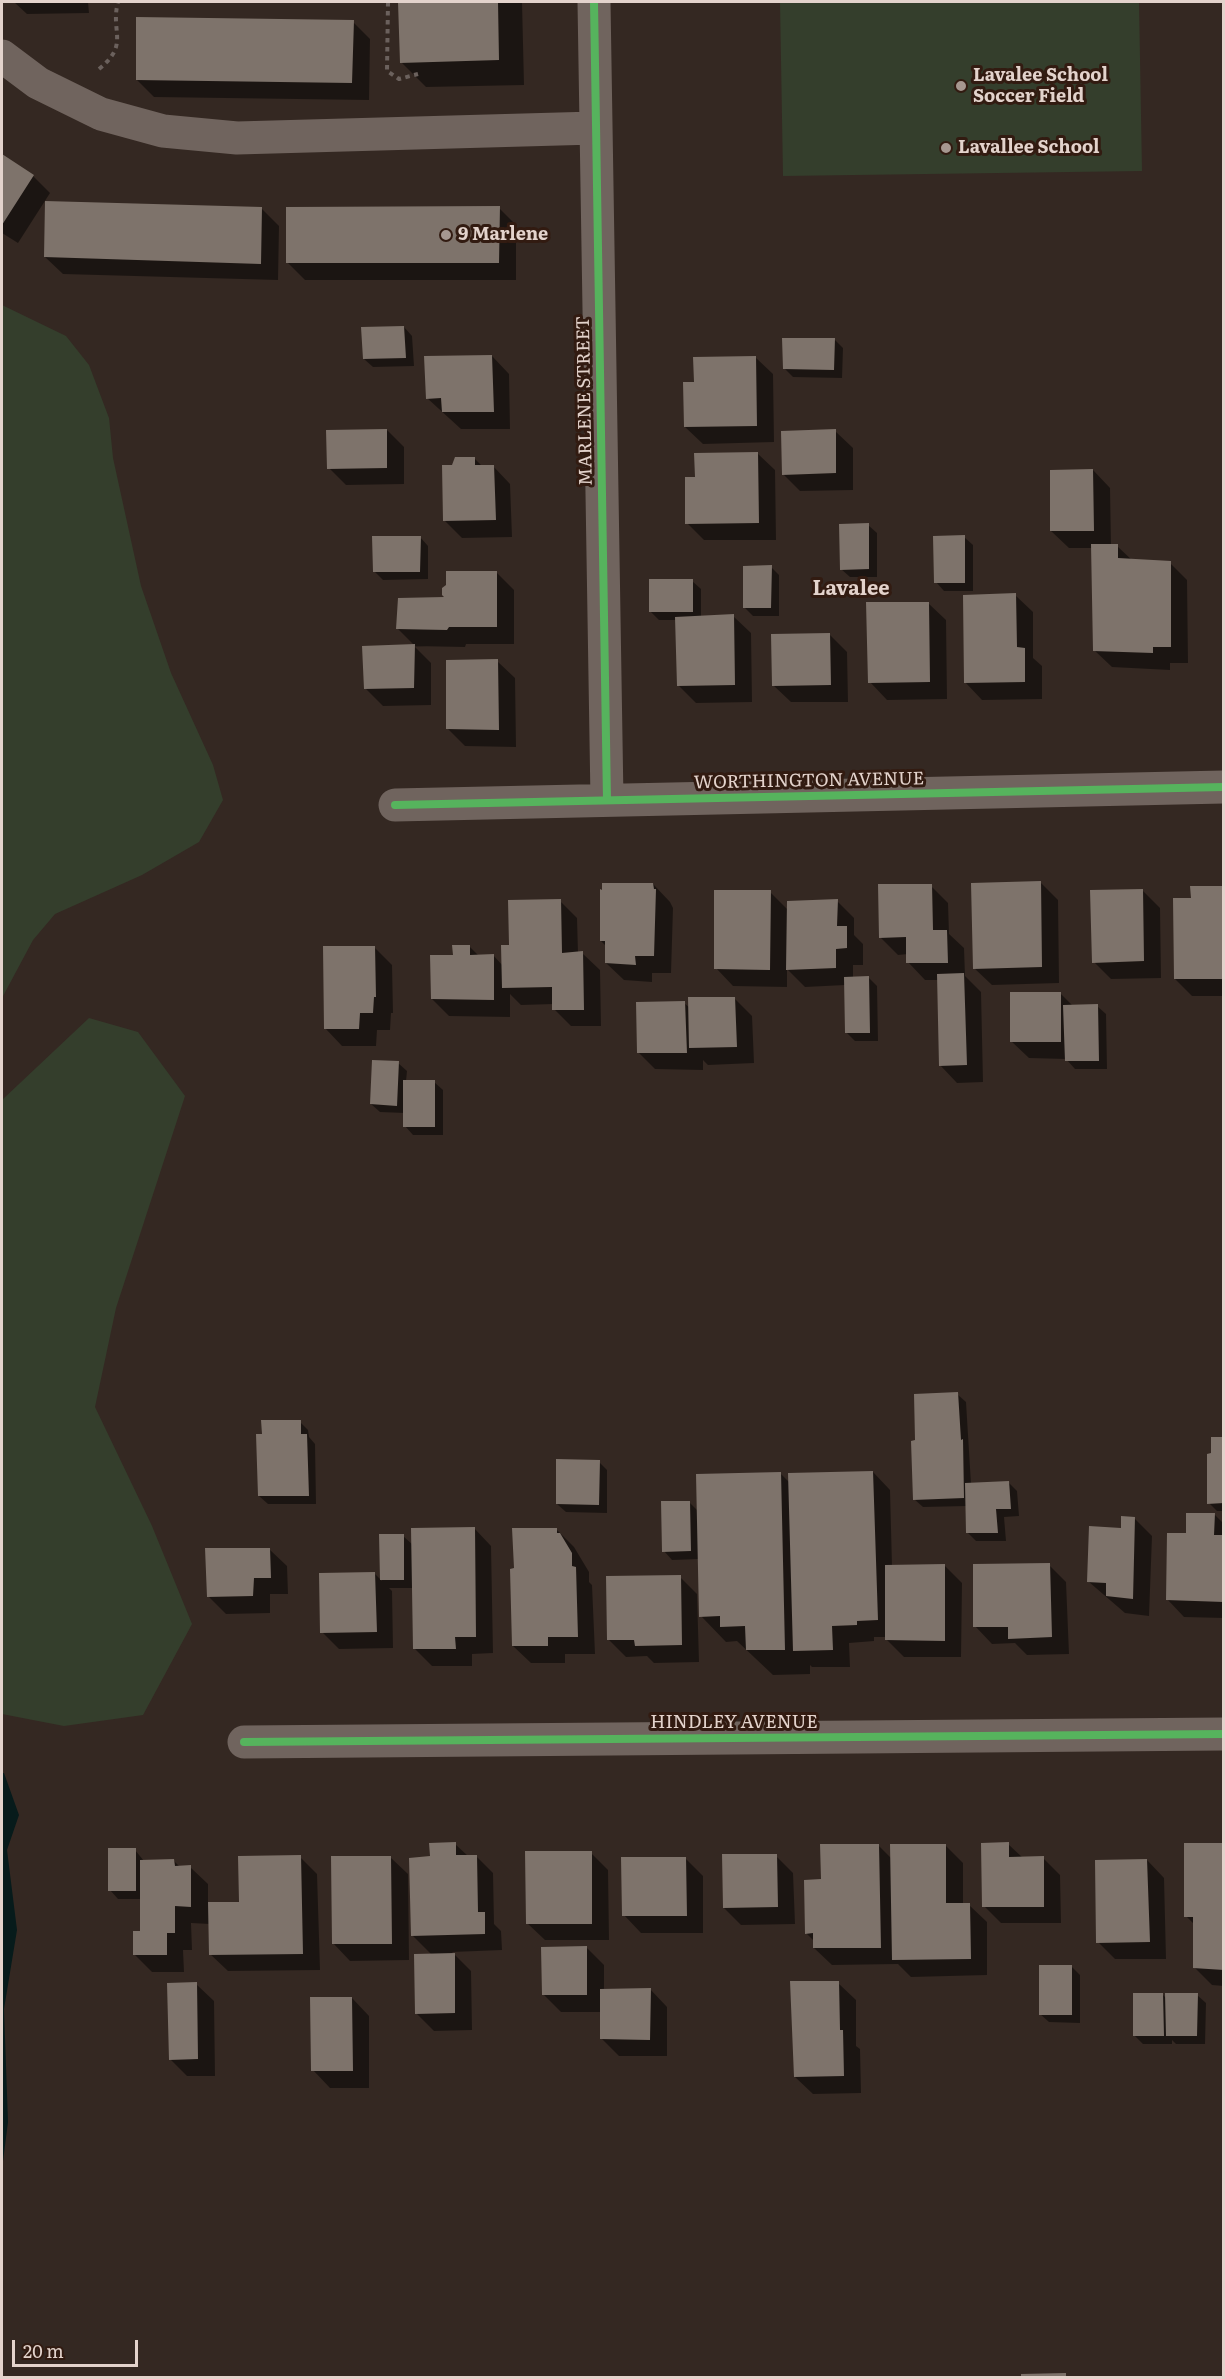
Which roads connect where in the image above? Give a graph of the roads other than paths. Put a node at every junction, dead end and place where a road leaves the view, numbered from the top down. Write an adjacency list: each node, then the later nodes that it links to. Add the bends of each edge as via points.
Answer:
1 (594, 2): 3 (street, MARLENE STREET)
2 (2, 56): 3 (street, via 38,83 92,110 163,131 237,138)
3 (595, 128): 5 (street, MARLENE STREET)
4 (1224, 787): 5 (street, WORTHINGTON AVENUE)
5 (607, 800): 6 (street, WORTHINGTON AVENUE)
6 (395, 805)
7 (1224, 1734): 8 (street, HINDLEY AVENUE)
8 (244, 1742)

